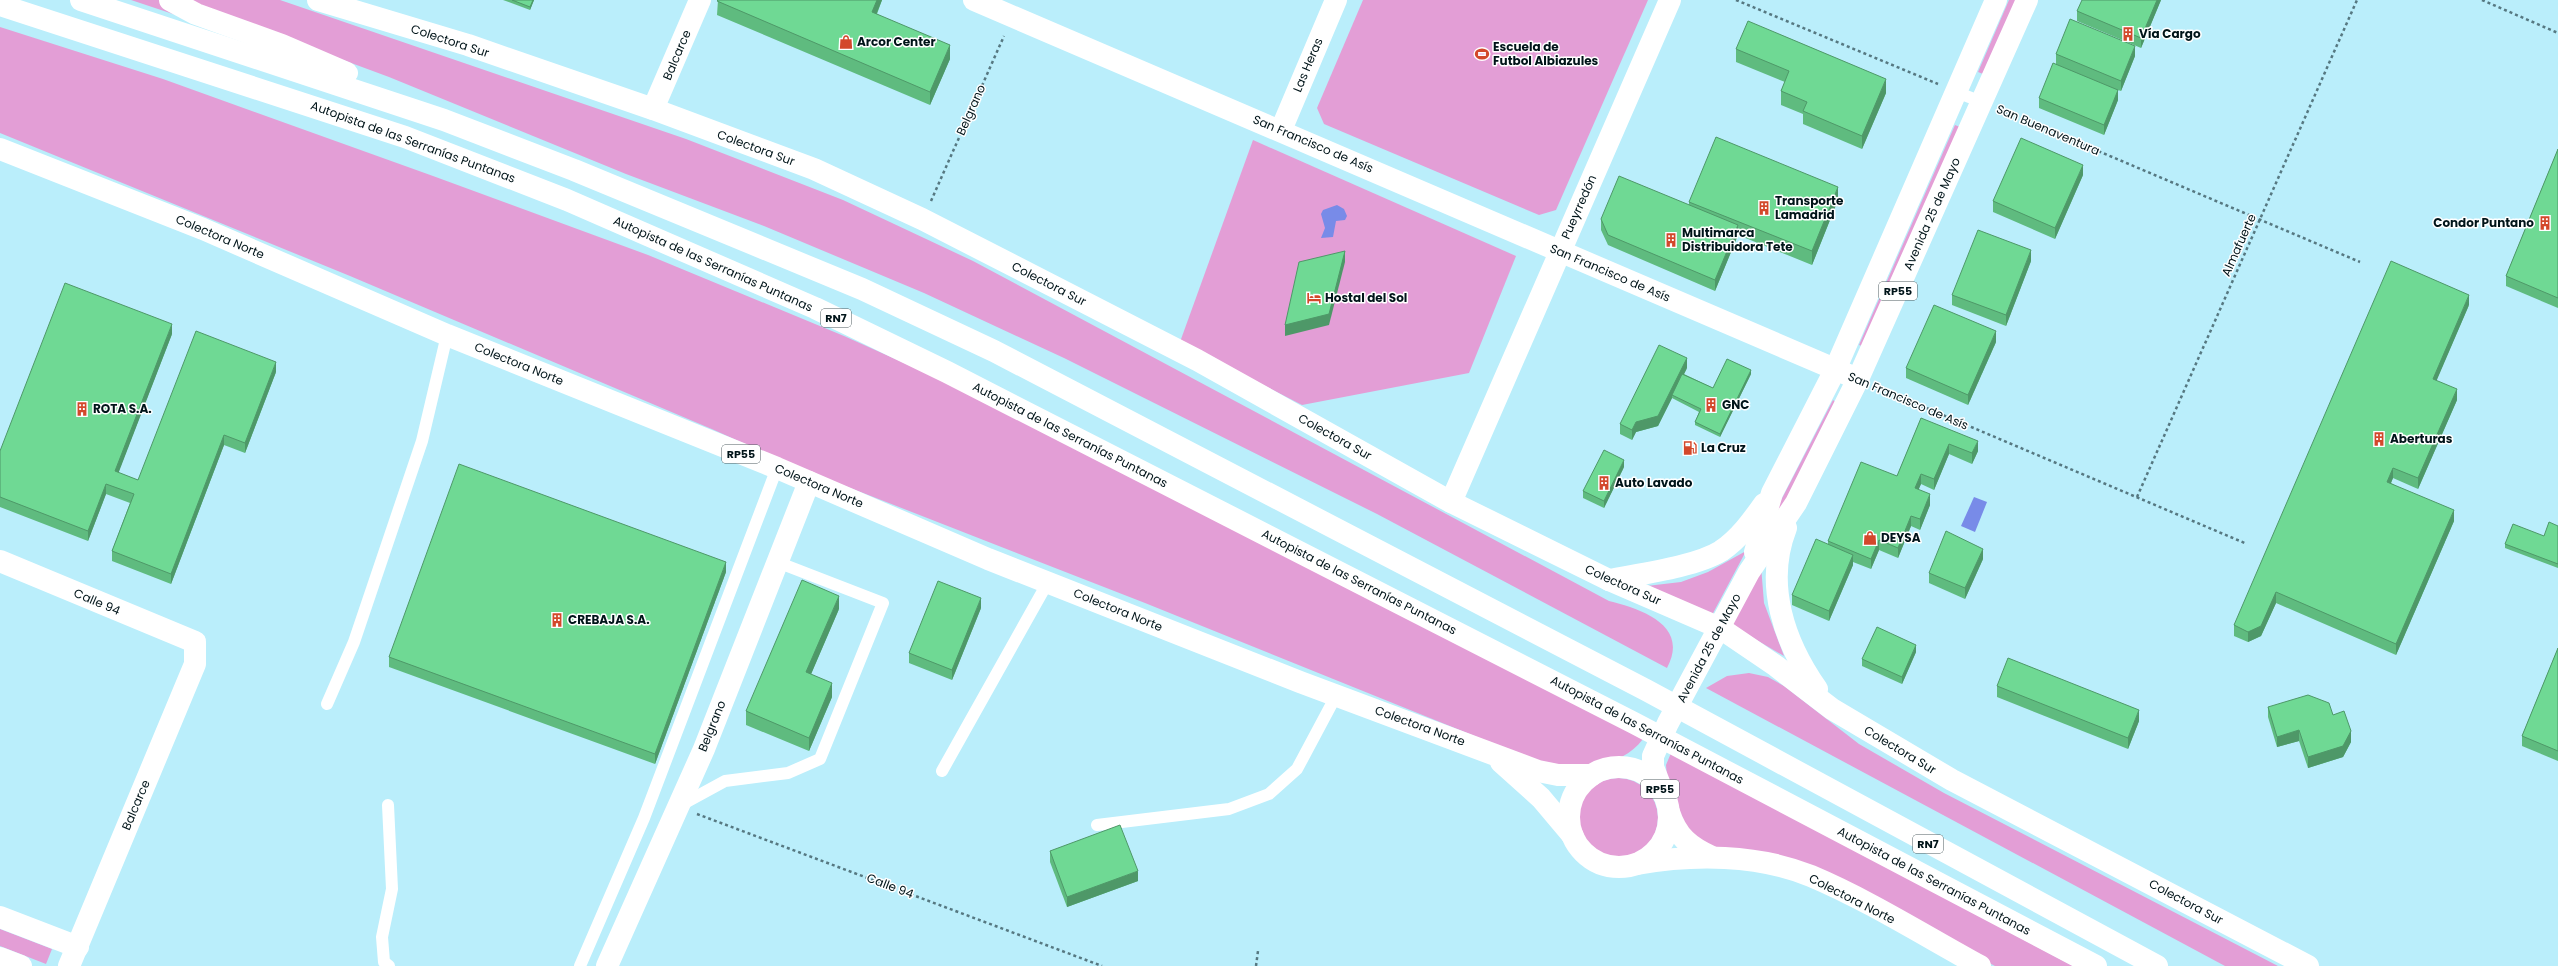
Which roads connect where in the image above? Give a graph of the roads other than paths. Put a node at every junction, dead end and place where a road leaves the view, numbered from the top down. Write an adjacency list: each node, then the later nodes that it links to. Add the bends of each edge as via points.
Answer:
1 (81, 0): 18 (main road, RN7, via 356,89)
2 (170, 0): 18 (main road, via 196,14 282,45)
3 (318, 0): 11 (main road, Colectora Sur)
4 (700, 0): 15 (main road, Balcarce)
5 (974, 0): 12 (main road, San Francisco de Asís)
6 (1336, 0): 16 (main road, Las Heras)
7 (1670, 0): 19 (main road, Pueyrredón)
8 (1996, 0): 13 (main road, Avenida 25 de Mayo / RP55)
9 (2027, 0): 14 (main road, Avenida 25 de Mayo / RP55)
10 (0, 5): 58 (main road, Autopista de las Serranías Puntanas / RN7, via 405,137 567,200 815,308 947,372 1634,722)
11 (366, 7): 15 (main road, Colectora Sur)
12 (1016, 8): 16 (main road, San Francisco de Asís)
13 (1956, 92): 14 (lane, San Buenaventura); 21 (main road, Avenida 25 de Mayo / RP55)
14 (1982, 102): 22 (main road, Avenida 25 de Mayo / RP55)
15 (653, 109): 26 (main road, Colectora Sur, via 814,169 922,219 1197,360)
16 (1281, 130): 19 (main road, San Francisco de Asís)
17 (0, 149): 20 (main road, Colectora Norte / RP55, via 203,229)
18 (574, 170): 59 (main road, RN7, via 862,289 994,351 1646,690)
19 (1560, 251): 21 (main road, San Francisco de Asís); 26 (main road, Pueyrredón)
20 (447, 335): 23 (main road, Colectora Norte / RP55); 36 (lane, via 422,441 354,642)
21 (1835, 370): 22 (main road, San Francisco de Asís); 25 (main road, Avenida 25 de Mayo / RP55)
22 (1858, 379): 27 (main road, Avenida 25 de Mayo / RP55)
23 (777, 468): 24 (main road, Colectora Norte / RP55); 55 (lane, via 646,812)
24 (809, 482): 29 (main road, Belgrano); 32 (main road, Colectora Norte / RP55)
25 (1772, 493): 30 (main road, Avenida 25 de Mayo / RP55); 31 (main road, via 1743,532 1720,551 1680,566)
26 (1451, 502): 31 (main road, Colectora Sur)
27 (1796, 503): 30 (main road, Avenida 25 de Mayo / RP55); 37 (main road, via 1779,546 1779,602 1787,635 1799,663)
28 (0, 561): 34 (main road, Calle 94)
29 (777, 562): 45 (main road, Belgrano, via 704,749); 45 (lane, via 883,603 820,759 788,772 725,781)
30 (1749, 572): 33 (main road, Avenida 25 de Mayo / RP55)
31 (1609, 580): 33 (main road, Colectora Sur)
32 (1048, 582): 35 (main road, Colectora Norte / RP55, via 1300,682); 41 (lane)
33 (1720, 628): 37 (main road, Colectora Sur, via 1776,666); 38 (main road, Avenida 25 de Mayo / RP55)
34 (195, 642): 51 (main road, Balcarce, via 195,664)
35 (1337, 694): 39 (main road, Colectora Norte / RP55); 46 (lane, via 1297,769 1269,794 1229,810)
36 (327, 704)
37 (1832, 709): 60 (main road, Colectora Sur, via 1952,780)
38 (1668, 723): 40 (main road, Avenida 25 de Mayo / RP55, via 1644,753 1634,760); 43 (main road, Avenida 25 de Mayo / RP55, via 1653,756 1653,767)
39 (1486, 750): 42 (main road, Colectora Norte / RP55, via 1538,771 1558,775); 47 (main road, Colectora Norte / RP55, via 1541,798)
40 (1612, 767): 42 (main road, RP55); 43 (main road, RP55, via 1630,768 1645,774 1658,784)
41 (942, 771)
42 (1592, 775): 47 (main road, RP55, via 1582,782 1573,796 1568,813)
43 (1667, 803): 48 (main road, Colectora Norte, via 1672,821 1692,848); 49 (main road, RP55, via 1668,830 1661,845 1651,856)
44 (388, 805): 54 (lane, via 392,889 382,937 384,962)
45 (678, 807): 56 (main road, Belgrano)
46 (1097, 825)
47 (1573, 837): 49 (main road, RP55, via 1577,846 1589,858 1605,865 1621,868)
48 (1715, 858): 49 (main road, Colectora Norte, via 1673,858); 57 (main road, Colectora Norte, via 1761,862 1810,876)
49 (1637, 864)
50 (0, 917): 51 (main road)
51 (74, 956)
52 (0, 958): 53 (main road)
53 (21, 966)
54 (388, 966)
55 (580, 966)
56 (607, 966)
57 (1980, 966)
58 (2096, 966)
59 (2157, 966)
60 (2308, 966)

